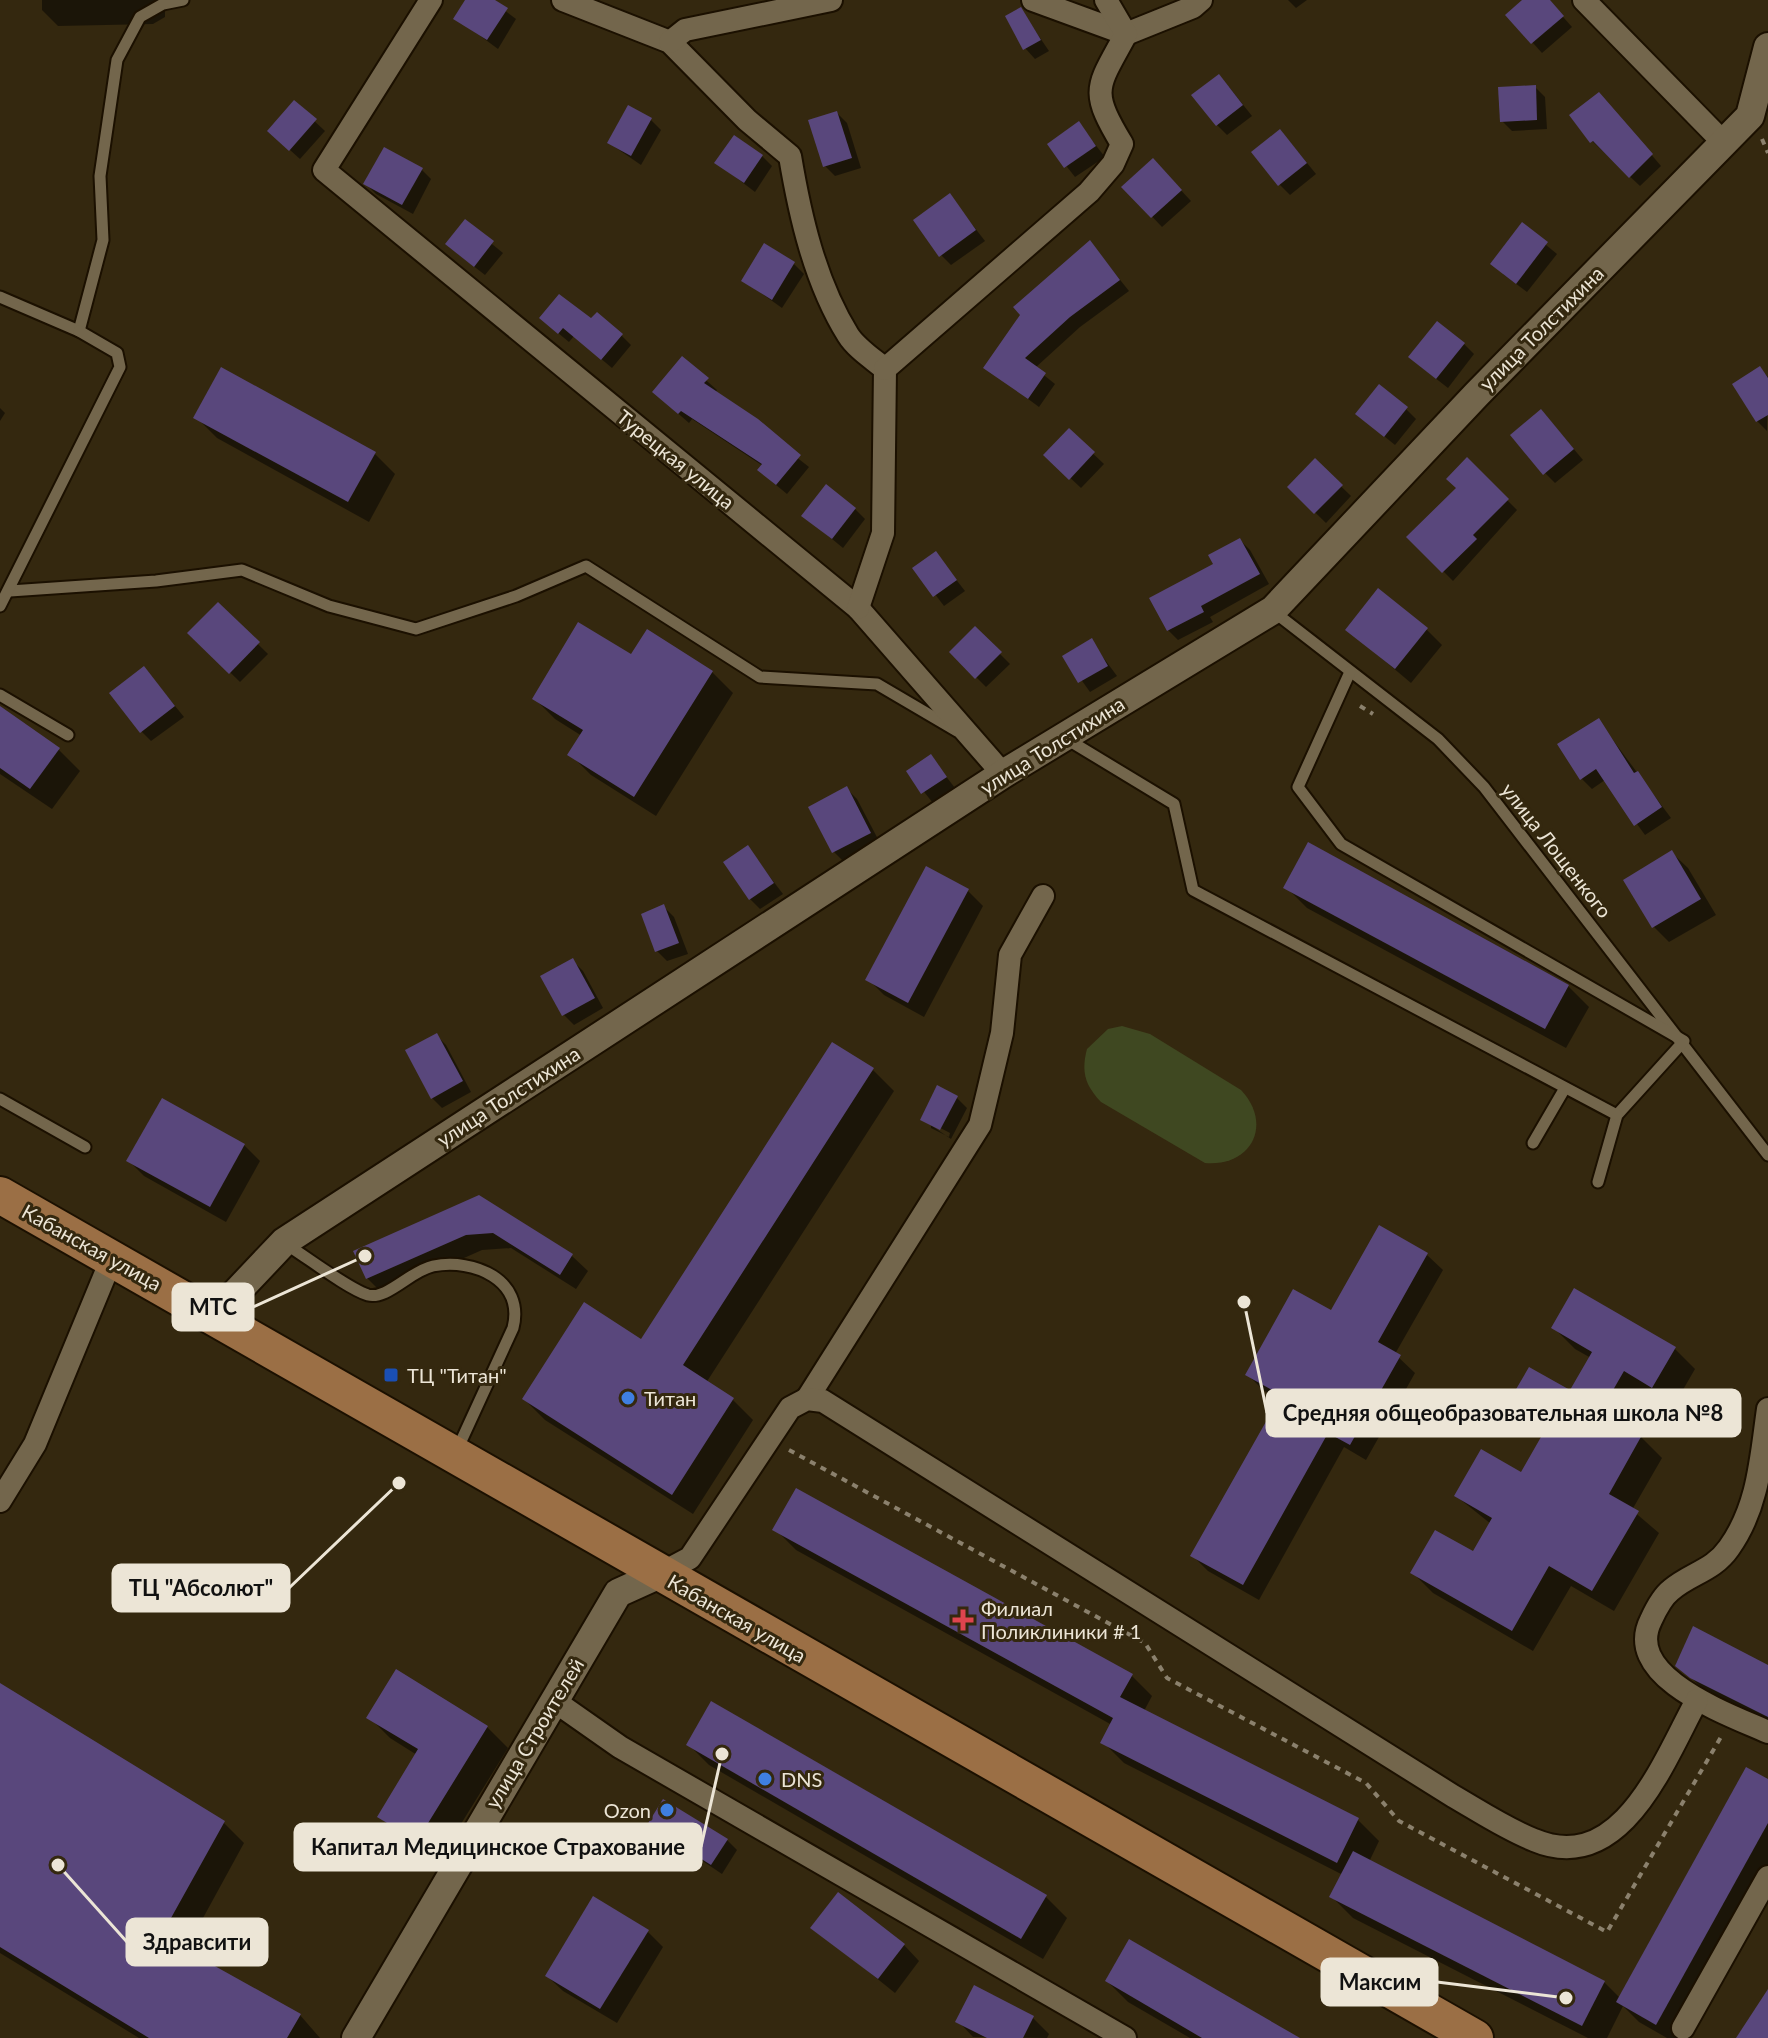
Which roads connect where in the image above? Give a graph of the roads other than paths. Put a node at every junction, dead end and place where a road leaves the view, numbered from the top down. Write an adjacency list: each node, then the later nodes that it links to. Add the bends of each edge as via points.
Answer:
1 (183, 0): 14 (lane, via 140,17 117,60 100,176 103,240)
2 (431, 0): 18 (street, Турецкая улица, via 324,170)
3 (563, 0): 10 (street)
4 (831, 0): 10 (street, via 685,30)
5 (1033, 0): 9 (street)
6 (1106, 0): 9 (street)
7 (1201, 0): 9 (street)
8 (1587, 3): 12 (street)
9 (1126, 34): 15 (street, via 1098,93 1122,144 1113,164 1089,192)
10 (670, 42): 15 (street, via 790,156 798,206 816,263 849,337)
11 (1768, 47): 12 (street, улица Толстихина, via 1750,116)
12 (1724, 143): 19 (street, улица Толстихина)
13 (0, 297): 14 (lane)
14 (79, 331): 16 (lane, via 117,353 120,367)
15 (885, 369): 18 (street, via 883,533)
16 (10, 591): 17 (lane); 24 (lane, via 242,570 329,606 416,629 586,566 760,677 877,684)
17 (0, 606)
18 (858, 608): 24 (street, Турецкая улица)
19 (1273, 610): 20 (lane, улица Лощенкого); 23 (street, улица Толстихина)
20 (1350, 672): 27 (lane, улица Лощенкого, via 1438,739 1484,787); 27 (lane, via 1298,787 1341,844)
21 (0, 695): 22 (lane)
22 (68, 735)
23 (1064, 737): 25 (street, улица Толстихина); 28 (lane, via 1174,804 1193,890)
24 (976, 743): 25 (street, Турецкая улица)
25 (1003, 774): 36 (street, улица Толстихина)
26 (1043, 896): 39 (street, via 1010,955 1002,1033 980,1125)
27 (1684, 1041): 30 (lane); 33 (lane, улица Лощенкого)
28 (1565, 1088): 30 (lane); 31 (lane)
29 (0, 1099): 32 (lane)
30 (1617, 1115): 34 (lane)
31 (1533, 1143)
32 (85, 1147)
33 (1768, 1155)
34 (1598, 1182)
35 (0, 1195): 37 (main road, Кабанская улица)
36 (284, 1242): 38 (street, улица Толстихина); 41 (lane, via 368,1295 388,1294 421,1269 438,1265 487,1271 508,1291 517,1313 513,1328)
37 (112, 1258): 38 (main road, Кабанская улица); 42 (street, via 35,1444)
38 (214, 1316): 41 (main road, Кабанская улица)
39 (807, 1399): 43 (street, via 790,1408 690,1558); 45 (street, via 823,1401 1453,1796 1537,1842 1577,1849 1603,1840 1634,1812)
40 (1768, 1409): 45 (street, via 1760,1479 1730,1548 1710,1570 1669,1591 1646,1629 1647,1656)
41 (454, 1457): 43 (main road, Кабанская улица)
42 (0, 1501)
43 (660, 1574): 44 (street, улица Строителей, via 618,1593); 51 (main road, Кабанская улица)
44 (553, 1700): 49 (street, улица Строителей); 50 (street, via 620,1747)
45 (1697, 1700): 46 (street)
46 (1768, 1732)
47 (1768, 1877): 48 (street)
48 (1683, 2028)
49 (356, 2038)
50 (1125, 2038)
51 (1475, 2038)

